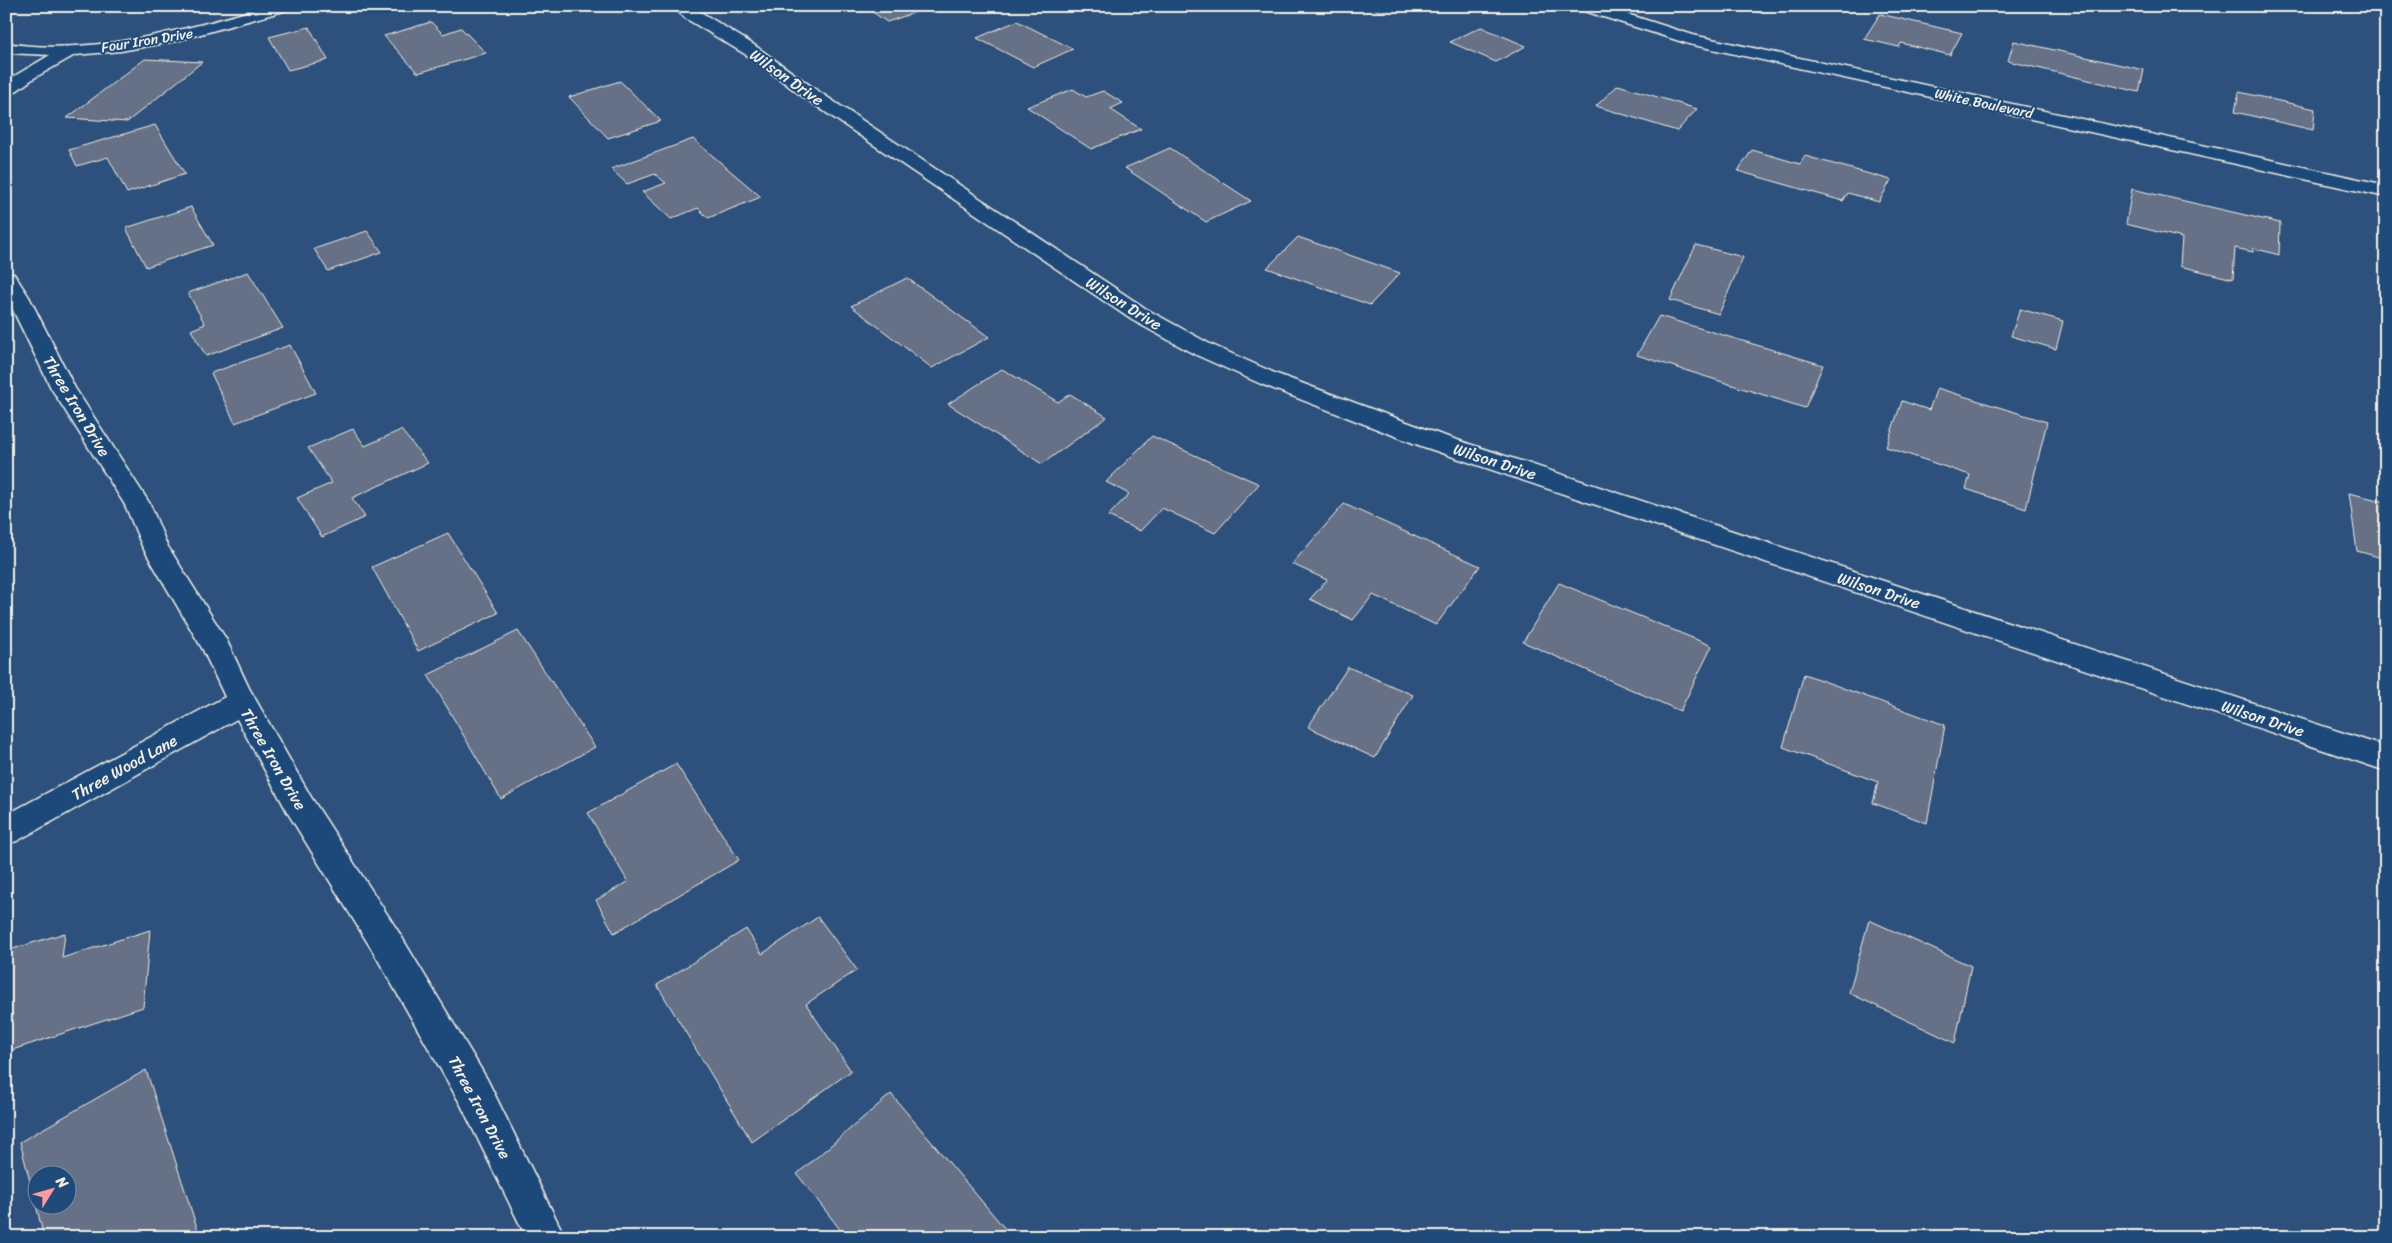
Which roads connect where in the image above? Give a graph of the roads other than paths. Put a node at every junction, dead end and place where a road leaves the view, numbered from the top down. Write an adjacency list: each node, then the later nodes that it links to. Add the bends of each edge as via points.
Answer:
1 (285, 6): 5 (street, Four Iron Drive, via 154,42)
2 (680, 6): 10 (street, Wilson Drive, via 697,20 726,34 785,72 812,95 1140,316 1269,379 1430,440)
3 (1584, 6): 7 (street, White Boulevard, via 1689,39)
4 (6, 48): 5 (street, Four Iron Drive)
5 (74, 50): 6 (street, via 28,74)
6 (6, 90)
7 (2386, 192)
8 (10, 292): 9 (street, Three Iron Drive, via 62,388 137,504 155,546 216,647)
9 (242, 702): 11 (street, Three Wood Lane); 12 (street, Three Iron Drive, via 300,806 386,942 474,1092)
10 (2386, 759)
11 (6, 831)
12 (546, 1237)

